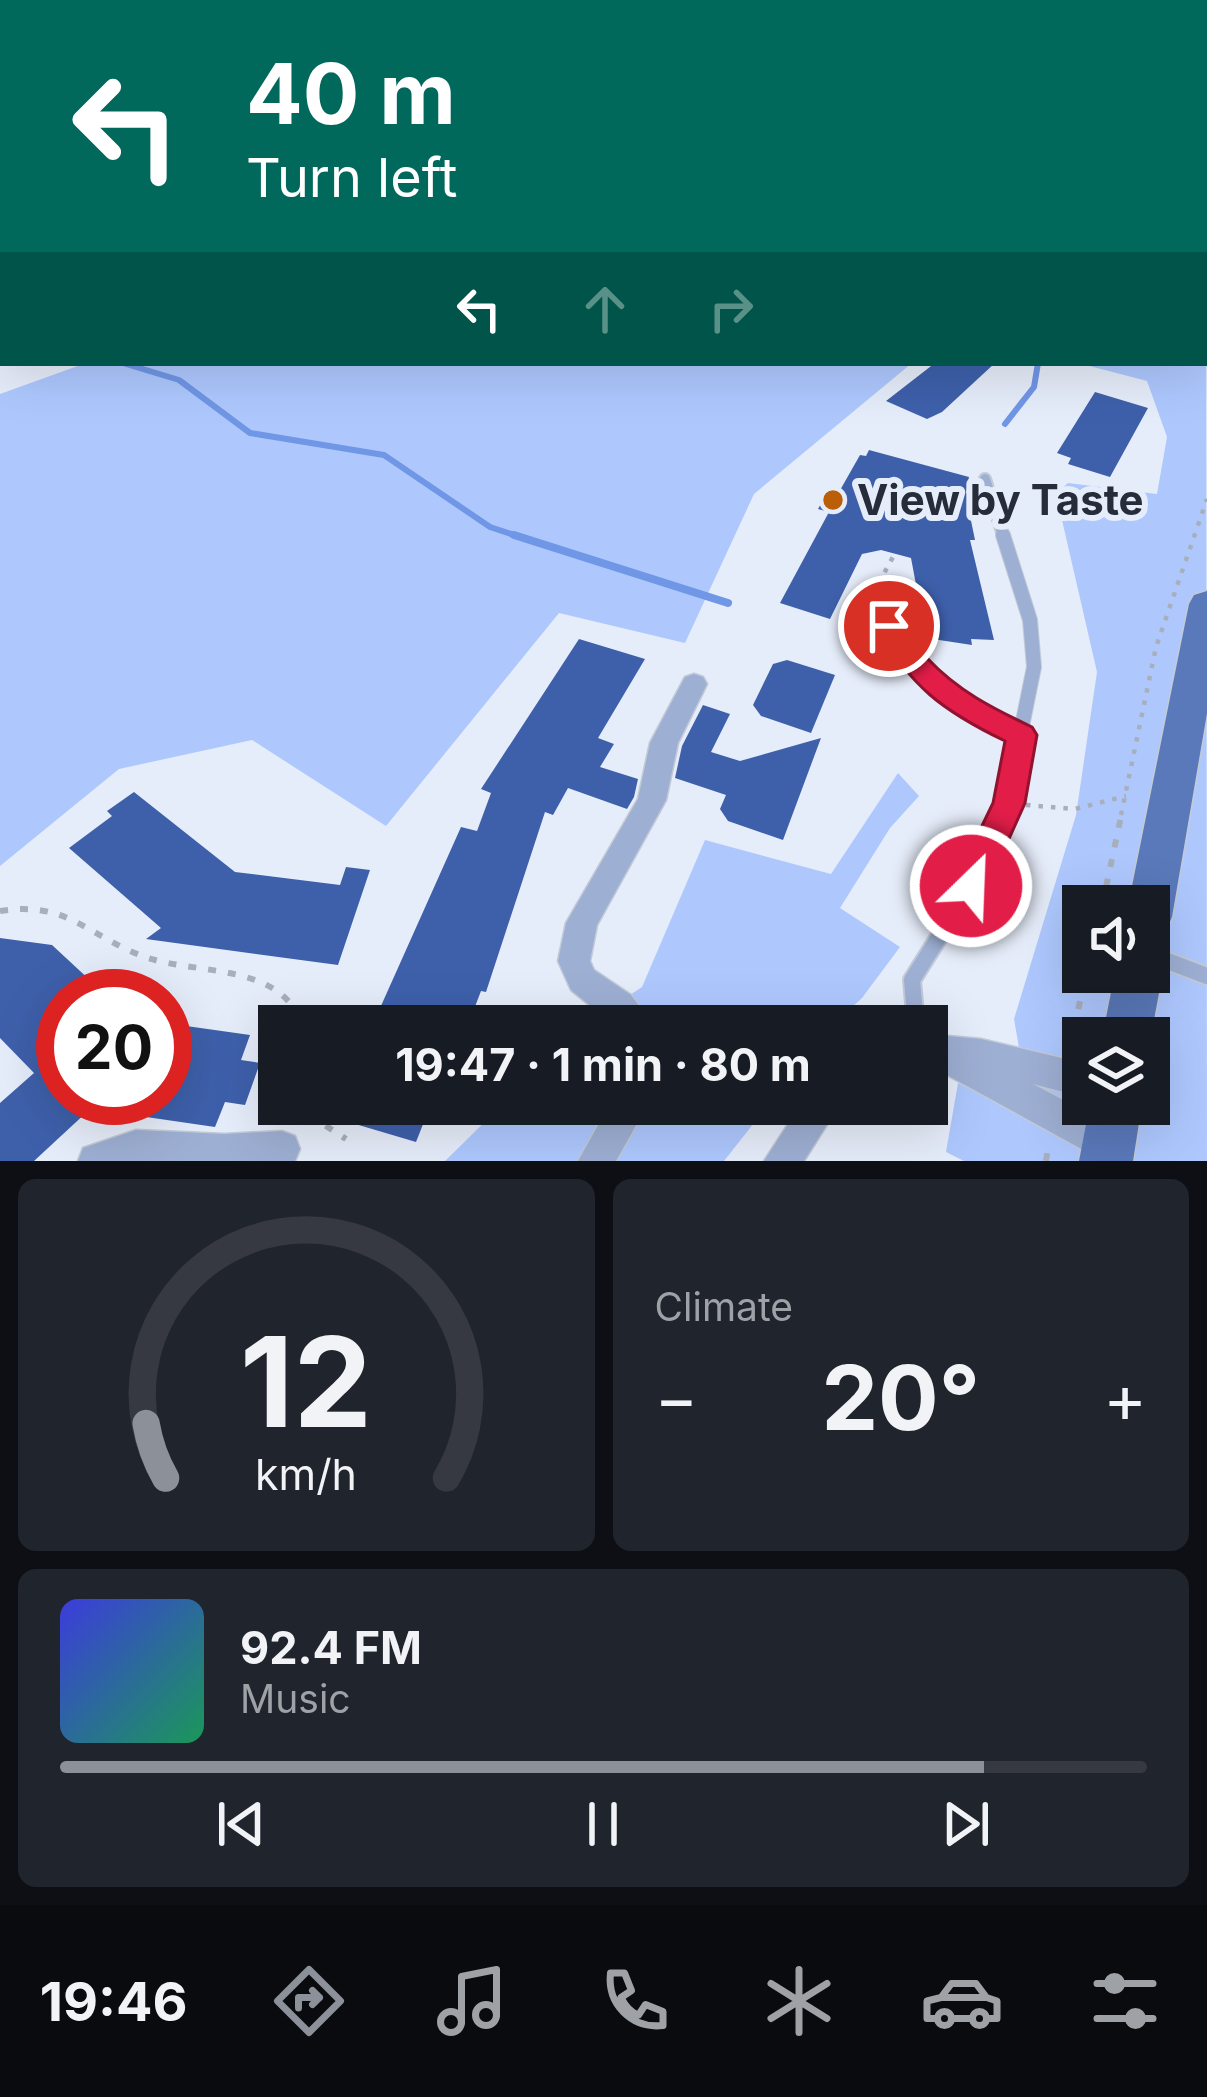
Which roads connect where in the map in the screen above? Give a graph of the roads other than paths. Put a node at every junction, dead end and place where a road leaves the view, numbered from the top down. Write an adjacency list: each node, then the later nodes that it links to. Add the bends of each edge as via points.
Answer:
1 (986, 479): 5 (lane, via 1030,620 1034,667)
2 (1207, 604): 6 (main road)
3 (889, 626): 5 (lane, via 959,706)
4 (694, 684): 9 (street, via 664,743 652,800 582,923 574,962 582,980)
5 (1022, 735): 10 (lane, via 1009,803 971,886 912,980)
6 (1155, 885)
7 (1170, 962): 8 (lane)
8 (1207, 976)
9 (619, 1005)
10 (918, 1005)
11 (948, 1047): 13 (street)
12 (948, 1053): 16 (street)
13 (1062, 1074)
14 (617, 1125): 19 (street)
15 (807, 1125): 20 (street)
16 (1111, 1137)
17 (281, 1155): 18 (street, via 145,1145)
18 (96, 1161)
19 (596, 1161)
20 (782, 1161)

